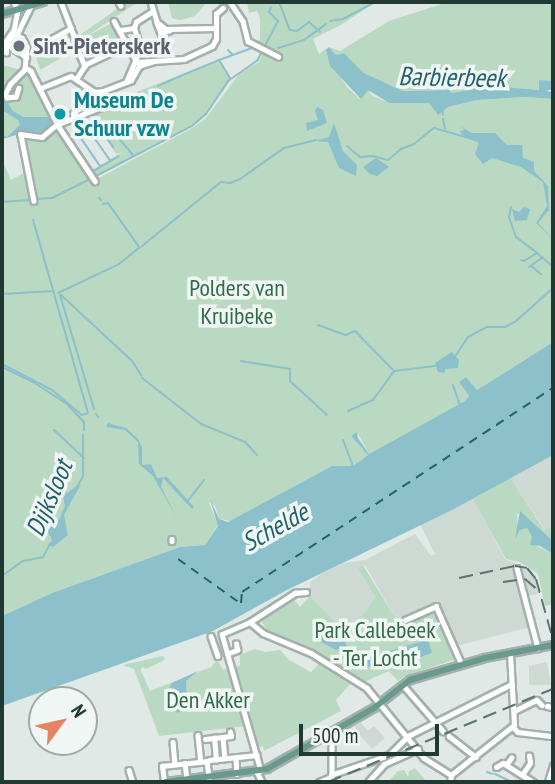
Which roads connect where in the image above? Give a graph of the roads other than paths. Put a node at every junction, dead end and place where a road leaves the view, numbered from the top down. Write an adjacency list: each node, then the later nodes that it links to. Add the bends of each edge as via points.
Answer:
1 (14, 2): 7 (street)
2 (43, 2): 5 (main road)
3 (61, 2): 12 (street)
4 (151, 2): 8 (street)
5 (31, 4): 7 (main road); 15 (street)
6 (230, 4): 11 (street, via 216,14); 21 (street, via 243,21 246,38)
7 (17, 11): 9 (main road); 15 (street)
8 (153, 11): 11 (street, via 157,22 170,30); 13 (street)
9 (2, 14)
10 (114, 21): 14 (street)
11 (216, 27): 24 (street, via 212,46 184,59)
12 (71, 28): 16 (street); 26 (street)
13 (134, 28): 14 (street); 18 (street)
14 (121, 30): 25 (street)
15 (15, 34): 17 (street); 19 (street, via 6,41); 22 (street, via 27,47)
16 (48, 41)
17 (14, 50): 19 (street); 22 (street)
18 (141, 50): 23 (street); 25 (street)
19 (4, 53)
20 (108, 54): 26 (street)
21 (278, 56)
22 (26, 57): 27 (street)
23 (144, 61): 24 (street); 25 (street)
24 (154, 61): 29 (street, via 139,66)
25 (136, 62): 29 (street)
26 (85, 65): 28 (street)
27 (25, 68): 30 (street, via 10,84 7,98 16,97); 31 (street)
28 (78, 79): 31 (street, via 67,76); 32 (street)
29 (126, 81): 32 (street)
30 (19, 88)
31 (40, 88): 35 (street)
32 (95, 92): 34 (street)
33 (101, 107): 34 (street)
34 (74, 118): 35 (street)
35 (58, 124): 36 (street, via 43,137); 38 (street)
36 (20, 134): 37 (street); 39 (street)
37 (26, 171)
38 (95, 181)
39 (34, 201)
40 (517, 568): 48 (street)
41 (306, 592): 43 (street, via 295,593)
42 (405, 620): 52 (street, via 436,606)
43 (251, 624): 44 (street); 45 (street); 45 (street, via 269,639)
44 (222, 634): 49 (street); 51 (street, via 210,637)
45 (282, 642): 55 (street, via 344,673)
46 (236, 644): 49 (street, via 237,650)
47 (553, 645): 48 (main road)
48 (538, 648): 50 (main road)
49 (229, 653): 72 (street)
50 (510, 653): 52 (main road); 53 (street)
51 (218, 656)
52 (462, 665): 54 (main road)
53 (512, 684): 57 (street); 58 (street)
54 (403, 685): 55 (main road); 58 (street)
55 (381, 703): 62 (main road); 64 (street)
56 (553, 708): 57 (street, via 537,700)
57 (514, 711): 59 (street)
58 (433, 723): 61 (street); 64 (street)
59 (513, 727): 66 (street, via 518,732); 75 (street)
60 (230, 732): 67 (street, via 231,736)
61 (443, 732)
62 (332, 734): 86 (main road); 90 (street)
63 (198, 735): 79 (street)
64 (408, 736): 71 (street); 90 (street, via 391,753)
65 (449, 736): 75 (street)
66 (553, 736)
67 (223, 737): 69 (street); 76 (street)
68 (205, 738): 69 (street)
69 (214, 738): 78 (street)
70 (173, 742): 81 (street)
71 (418, 749): 89 (street); 97 (street, via 384,764)
72 (257, 754): 74 (street); 86 (street)
73 (529, 756): 87 (street)
74 (236, 757): 76 (street); 88 (street)
75 (476, 757): 89 (street)
76 (225, 758): 78 (street)
77 (511, 758): 82 (street)
78 (216, 760): 79 (street)
79 (206, 761): 80 (street); 91 (street)
80 (186, 763): 81 (street); 92 (street)
81 (175, 764): 94 (street, via 162,766)
82 (506, 765): 84 (street); 87 (street)
83 (553, 766): 100 (street)
84 (496, 767)
85 (129, 770): 93 (street)
86 (259, 771): 88 (main road); 95 (street)
87 (523, 774): 99 (street)
88 (237, 775): 91 (main road)
89 (451, 775): 98 (street)
90 (331, 778): 96 (street)
91 (215, 780): 92 (main road)
92 (187, 781): 94 (main road)
93 (133, 782)
94 (165, 782)
95 (262, 782)
96 (319, 782)
97 (368, 782)
98 (450, 782)
99 (534, 782)
100 (548, 782)

